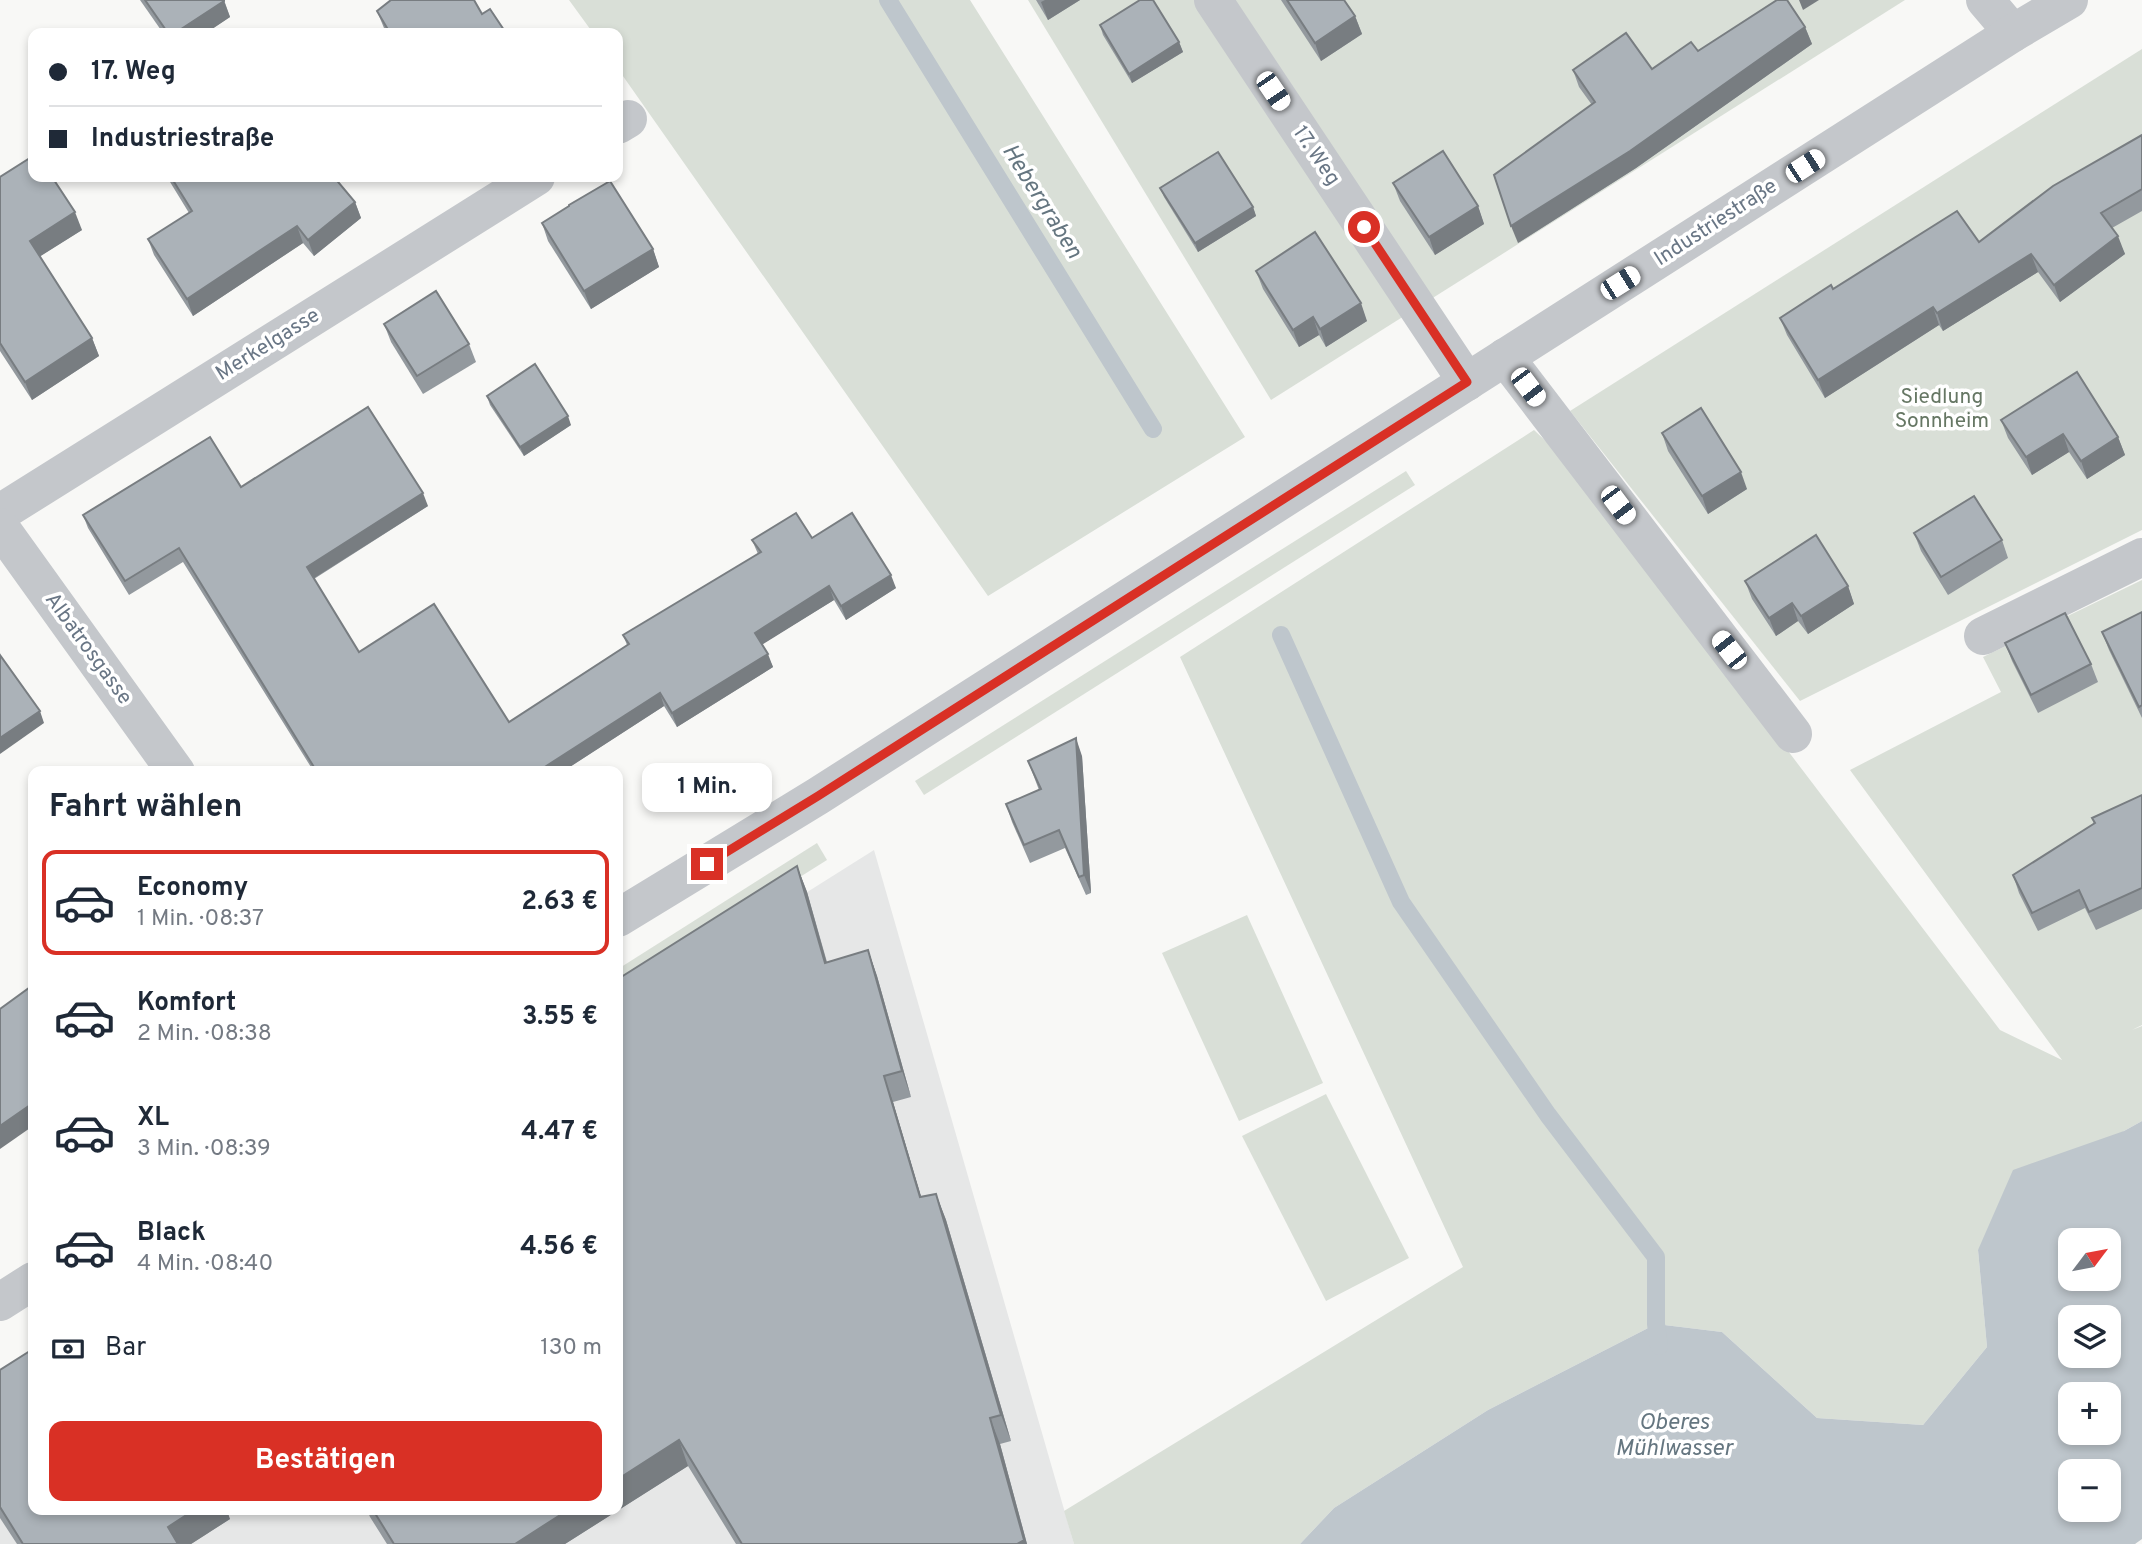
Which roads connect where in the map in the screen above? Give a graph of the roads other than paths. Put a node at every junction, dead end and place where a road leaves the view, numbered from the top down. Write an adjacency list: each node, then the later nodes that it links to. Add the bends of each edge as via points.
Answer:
1 (1213, 0): 7 (street, 17. Weg)
2 (1985, 0): 4 (street)
3 (2069, 0): 4 (street, Industriestraße)
4 (2013, 33): 6 (street, Industriestraße)
5 (528, 182): 8 (street, Merkelgasse)
6 (1505, 357): 7 (street, Industriestraße); 12 (street)
7 (1467, 382): 14 (street, Industriestraße, via 818,796)
8 (0, 513)
9 (0, 527): 13 (street, Albatrosgasse)
10 (2142, 558): 11 (street)
11 (1983, 636)
12 (1793, 734)
13 (172, 766)
14 (623, 915)
15 (28, 1284): 16 (street)
16 (0, 1302)

